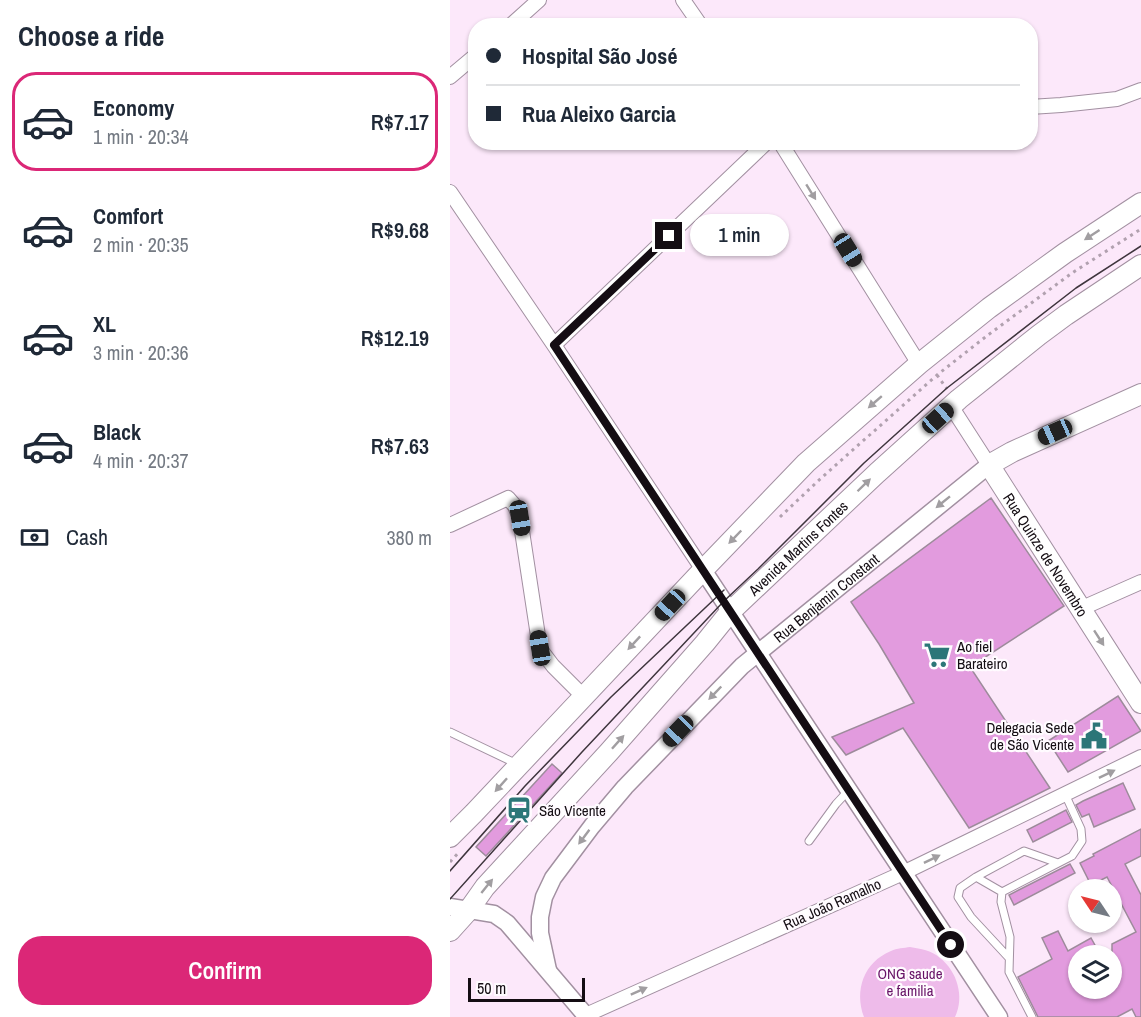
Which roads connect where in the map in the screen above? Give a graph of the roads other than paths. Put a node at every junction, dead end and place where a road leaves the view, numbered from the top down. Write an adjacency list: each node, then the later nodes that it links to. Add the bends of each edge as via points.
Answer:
1 (539, 0): 3 (street)
2 (683, 0): 4 (street)
3 (519, 18)
4 (695, 18)
5 (468, 62): 6 (street)
6 (450, 77)
7 (1141, 90): 8 (street, via 1117,99)
8 (1038, 106)
9 (759, 150): 14 (street)
10 (785, 150): 15 (street, one-way to 15)
11 (450, 192): 14 (street)
12 (1141, 203): 15 (main road, one-way to 15, via 1028,279)
13 (1141, 265): 17 (main road, Avenida Martins Fontes, via 1039,335)
14 (554, 345): 20 (street)
15 (919, 363): 20 (main road, one-way to 20, via 806,463)
16 (1141, 394): 18 (main road, Rua Benjamin Constant)
17 (951, 406): 18 (street, Rua Quinze de Novembro); 23 (main road, Avenida Martins Fontes, one-way to 17)
18 (989, 465): 22 (main road, Rua Quinze de Novembro); 24 (street, Rua Benjamin Constant, one-way to 24)
19 (450, 525): 25 (street, via 508,498 515,506 540,648)
20 (703, 570): 23 (street); 25 (main road, one-way to 25)
21 (1141, 582): 22 (street)
22 (1080, 609): 26 (main road, Rua Quinze de Novembro, one-way to 26)
23 (730, 612): 24 (street); 38 (main road, Avenida Martins Fontes, one-way to 23, via 491,880 609,752)
24 (757, 653): 30 (street); 41 (street, Rua Benjamin Constant, one-way to 41, via 625,787 553,878 540,917)
25 (584, 697): 29 (main road)
26 (1141, 703)
27 (450, 732): 29 (lane)
28 (1141, 757): 31 (street, Rua João Ramalho, one-way to 28)
29 (519, 765): 32 (main road, one-way to 32, via 474,813)
30 (849, 790): 33 (lane); 35 (street)
31 (1065, 794): 34 (lane, via 1081,829 1082,841 1072,855); 35 (street, Rua João Ramalho, one-way to 31)
32 (458, 841)
33 (809, 841)
34 (1058, 863): 36 (lane, via 1024,851); 37 (lane)
35 (903, 873): 42 (street, Rua João Ramalho, one-way to 35); 43 (street)
36 (976, 877): 37 (lane); 40 (lane, via 960,888 958,897)
37 (1002, 892): 40 (lane, via 1010,937)
38 (459, 909): 39 (main road, Avenida Martins Fontes); 41 (street, via 494,914 507,923)
39 (450, 931)
40 (1009, 958): 44 (lane, via 1009,972)
41 (548, 970): 42 (street)
42 (587, 1016)
43 (999, 1017)
44 (1032, 1017)

